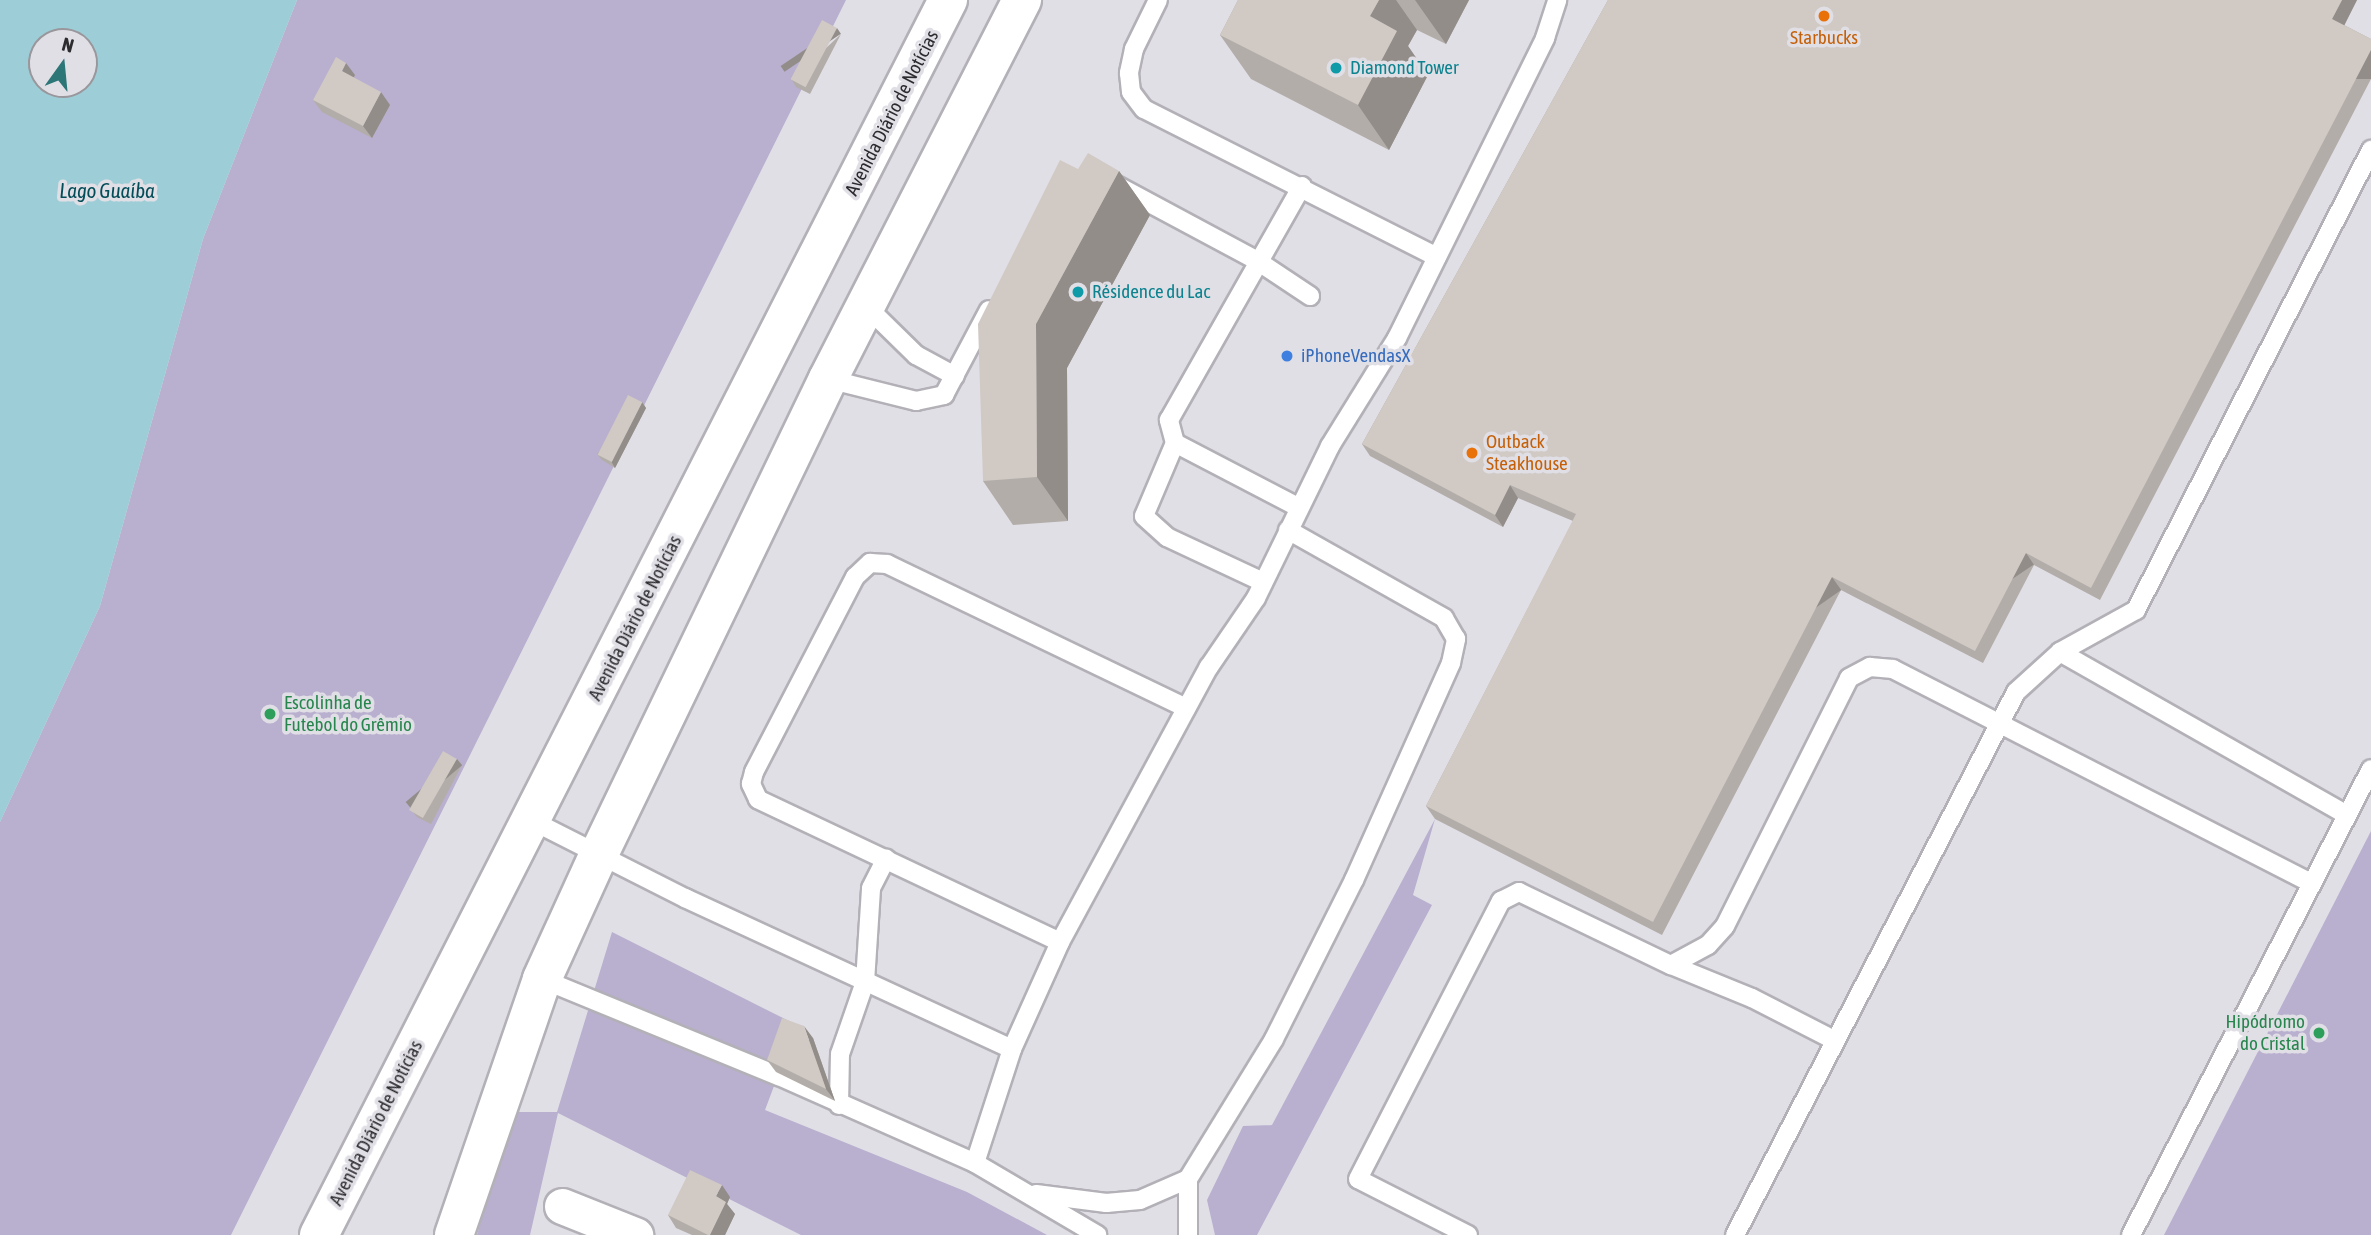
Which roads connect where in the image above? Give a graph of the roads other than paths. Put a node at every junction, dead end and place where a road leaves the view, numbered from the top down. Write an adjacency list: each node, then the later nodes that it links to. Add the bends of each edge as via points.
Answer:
1 (948, 0): 24 (main road, Avenida Diário de Notícias)
2 (1022, 0): 12 (main road)
3 (1158, 0): 7 (lane, via 1134,49 1129,73 1131,92 1144,109)
4 (1557, 0): 8 (lane, via 1545,38)
5 (2371, 150): 19 (lane, via 2136,610)
6 (1104, 179): 9 (lane)
7 (1302, 186): 8 (lane); 9 (lane)
8 (1437, 257): 16 (lane, via 1397,338)
9 (1256, 260): 11 (lane); 15 (lane, via 1169,420)
10 (1000, 289): 13 (lane)
11 (1310, 296)
12 (866, 306): 13 (lane, via 916,355); 14 (main road)
13 (955, 376): 14 (lane, via 944,395 916,401)
14 (828, 379): 25 (main road)
15 (1175, 443): 16 (lane); 18 (lane, via 1144,516 1167,537)
16 (1298, 508): 17 (lane)
17 (1288, 530): 18 (lane); 36 (lane, via 1444,618 1456,639 1451,663 1354,880 1274,1039)
18 (1259, 590): 20 (lane)
19 (2060, 652): 21 (lane, via 2016,692); 23 (lane)
20 (1186, 708): 26 (lane, via 887,564 870,564 855,577 751,784 758,799); 28 (lane)
21 (1999, 724): 27 (lane); 29 (lane, via 1892,669 1870,667 1849,678 1725,926 1708,945); 32 (lane)
22 (2371, 769): 23 (lane)
23 (2347, 815): 27 (lane)
24 (531, 820): 25 (lane); 39 (main road, Avenida Diário de Notícias)
25 (598, 856): 30 (main road); 31 (lane)
26 (886, 859): 28 (lane); 31 (lane, via 870,888)
27 (2312, 883): 46 (lane)
28 (1060, 942): 33 (lane)
29 (1671, 965): 32 (lane, via 1752,998); 44 (lane, via 1519,892 1501,901 1359,1179)
30 (542, 979): 34 (lane); 40 (main road)
31 (865, 982): 33 (lane); 34 (lane, via 840,1054)
32 (1834, 1040): 45 (lane)
33 (1012, 1049): 35 (lane)
34 (839, 1105): 35 (lane)
35 (975, 1163): 37 (lane)
36 (1188, 1179): 37 (lane, via 1140,1200 1106,1203); 43 (lane)
37 (1026, 1193): 42 (lane)
38 (562, 1206): 41 (street)
39 (319, 1235)
40 (454, 1235)
41 (635, 1235)
42 (1097, 1235)
43 (1188, 1235)
44 (1468, 1235)
45 (1735, 1235)
46 (2131, 1235)

